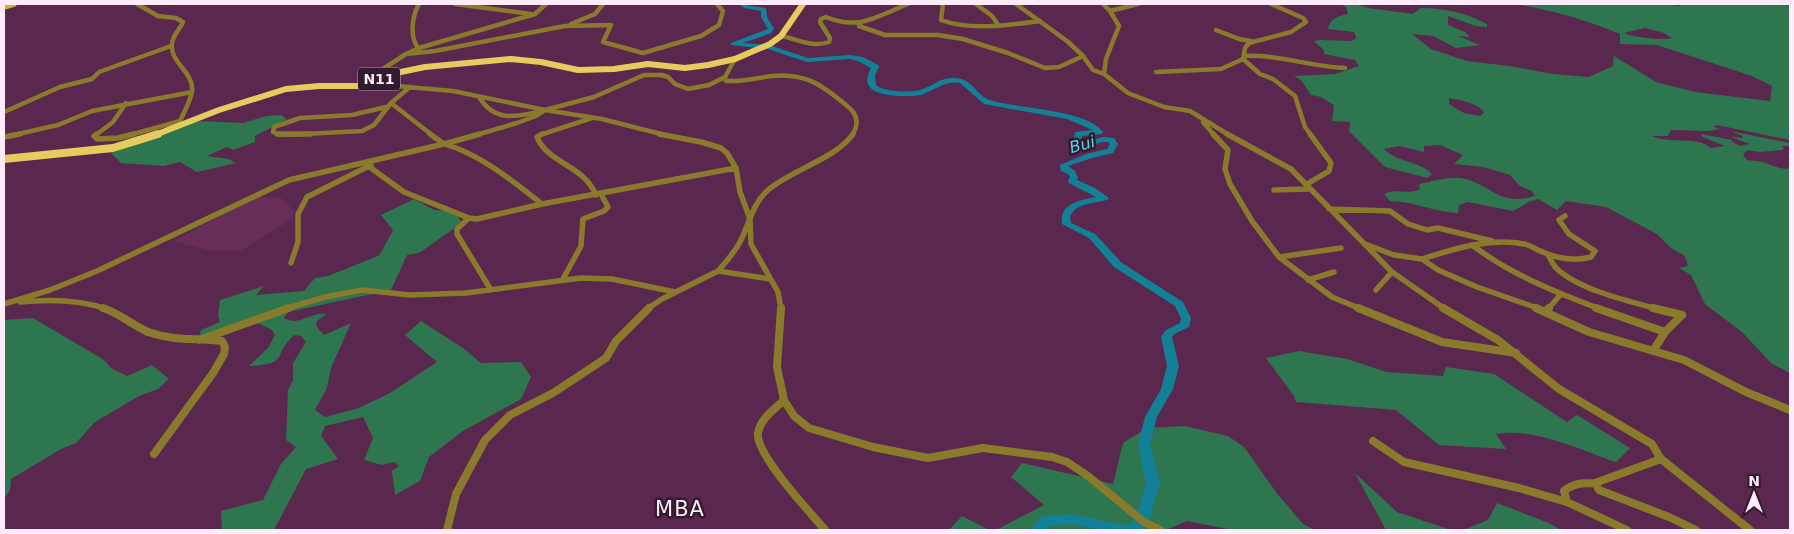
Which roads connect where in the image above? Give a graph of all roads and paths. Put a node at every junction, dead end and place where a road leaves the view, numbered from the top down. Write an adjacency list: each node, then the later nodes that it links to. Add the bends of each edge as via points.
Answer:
1 (14, 4): 16 (main road)
2 (137, 4): 26 (street, via 158,16 181,19 182,25)
3 (419, 4): 27 (street, via 414,10 411,35)
4 (455, 4): 18 (street)
5 (546, 4): 18 (street)
6 (603, 4): 21 (street, via 595,14)
7 (717, 4): 21 (street, via 723,11 719,25 701,36 643,53 603,42 611,25)
8 (802, 4): 24 (highway, N11)
9 (908, 4): 20 (street)
10 (944, 4): 22 (street, via 940,18 943,22)
11 (976, 4): 22 (street)
12 (1016, 4): 19 (street)
13 (1103, 4): 17 (street)
14 (1138, 4): 17 (street)
15 (1270, 4): 25 (street, via 1306,22 1291,33)
16 (4, 7)
17 (1110, 11): 34 (street, via 1119,26 1105,57)
18 (535, 14): 27 (street)
19 (1040, 21): 22 (street); 29 (street)
20 (859, 25): 24 (street, via 821,19 830,38 824,44 798,42); 29 (street, via 885,35 938,35 968,40 1045,68 1059,67)
21 (565, 26): 28 (street)
22 (999, 26)
23 (1216, 30): 25 (street)
24 (782, 36): 31 (highway, N11, via 760,50)
25 (1251, 41): 30 (street)
26 (171, 46): 38 (street, via 177,64 189,76); 43 (street, via 100,72 92,79 60,87)
27 (419, 49): 28 (street)
28 (406, 54): 36 (street)
29 (1083, 56): 34 (street, via 1093,70)
30 (1244, 58): 32 (street, via 1265,54); 33 (street, via 1206,71); 54 (street, via 1260,74 1273,79 1295,96 1305,126 1331,163 1329,172)
31 (735, 59): 35 (street); 36 (highway, N11, via 685,68 648,64 602,70 571,69 524,60 497,60 410,69)
32 (1345, 68)
33 (1156, 72)
34 (1104, 74): 45 (street, via 1128,92 1164,107 1190,111)
35 (725, 77): 42 (street, via 688,89 674,84 668,77 650,74 594,97); 61 (street, via 731,82 774,76 816,81 847,104 857,116 856,131 848,141 766,193)
36 (357, 86): 37 (street); 46 (highway, N11, via 286,89)
37 (410, 87): 39 (street); 41 (street)
38 (192, 92): 40 (street); 46 (street)
39 (479, 97): 42 (street); 42 (street, via 484,108 506,117)
40 (126, 103): 46 (street, via 113,122 94,136 97,139 118,138); 47 (street, via 92,111 58,126)
41 (388, 105): 41 (street, via 380,121 362,131 273,132 274,127 281,123 297,119 350,116); 48 (street)
42 (543, 111): 44 (street); 48 (street, via 517,123)
43 (4, 112)
44 (593, 117): 53 (street, via 721,148); 56 (street, via 537,137 544,148 584,176)
45 (1201, 119): 54 (street, via 1291,169); 69 (street, via 1228,150 1224,169 1230,184)
46 (180, 122): 50 (highway, N11, via 145,140 113,148)
47 (4, 137)
48 (444, 144): 49 (street); 57 (street, via 480,159)
49 (389, 158): 51 (street); 52 (street)
50 (4, 159)
51 (364, 163): 52 (street); 78 (street, via 283,181 187,229)
52 (370, 166): 60 (street, via 404,192); 71 (street, via 307,197 298,214 298,242)
53 (736, 168): 56 (street); 61 (street)
54 (1307, 186): 55 (street); 58 (street)
55 (1274, 190)
56 (598, 194): 57 (street); 75 (street, via 608,207 583,219 581,246)
57 (542, 204): 60 (street, via 488,217)
58 (1329, 209): 62 (street, via 1390,211 1408,224 1427,230 1438,228); 64 (street)
59 (1565, 216): 68 (street, via 1560,220 1569,234 1595,254 1576,260)
60 (469, 218): 79 (street, via 457,234)
61 (750, 219): 72 (street, via 734,253); 76 (street, via 751,244)
62 (1493, 241): 65 (street); 66 (street)
63 (1534, 241): 66 (street)
64 (1364, 244): 70 (street, via 1394,255); 74 (street)
65 (1472, 245): 70 (street); 82 (street, via 1494,262)
66 (1527, 245): 68 (street)
67 (1341, 248): 69 (street)
68 (1548, 255): 86 (street, via 1556,268 1584,283 1632,302 1682,315)
69 (1279, 257): 77 (street)
70 (1422, 259): 85 (street, via 1469,284)
71 (290, 263)
72 (718, 270): 76 (street); 81 (street)
73 (1334, 272): 77 (street)
74 (1392, 272): 80 (street); 89 (street, via 1445,310)
75 (563, 279): 79 (street); 81 (street, via 612,279)
76 (770, 279): 90 (street, via 778,292 781,307 777,367)
77 (1308, 280): 89 (street, via 1332,297 1442,342)
78 (51, 288): 83 (street); 84 (street)
79 (491, 290): 87 (street, via 427,295 362,290 293,306)
80 (1376, 290)
81 (675, 292): 97 (street, via 648,308 616,341 606,358 510,415 485,440 456,494)
82 (1561, 294): 85 (street); 86 (street)
83 (44, 300): 84 (street); 87 (street, via 65,300 107,309 164,337)
84 (6, 303)
85 (1546, 312): 88 (street, via 1589,332)
86 (1665, 332): 88 (street)
87 (200, 340): 93 (street, via 222,341 224,354)
88 (1653, 351): 91 (street, via 1694,364 1746,392)
89 (1517, 354): 94 (street, via 1559,389 1652,444)
90 (784, 400): 98 (street, via 763,420 758,442 786,485); 99 (street, via 794,416 809,428 873,447 928,458 983,448 1052,456 1088,476 1144,522)
91 (1790, 410)
92 (1372, 441): 96 (street, via 1414,466 1519,488)
93 (154, 454)
94 (1661, 459): 95 (street); 102 (street)
95 (1595, 483): 96 (street, via 1570,485 1564,491); 101 (street, via 1599,490 1669,516)
96 (1567, 502): 100 (street)
97 (447, 530)
98 (825, 530)
99 (1160, 530)
100 (1627, 530)
101 (1696, 530)
102 (1750, 530)

